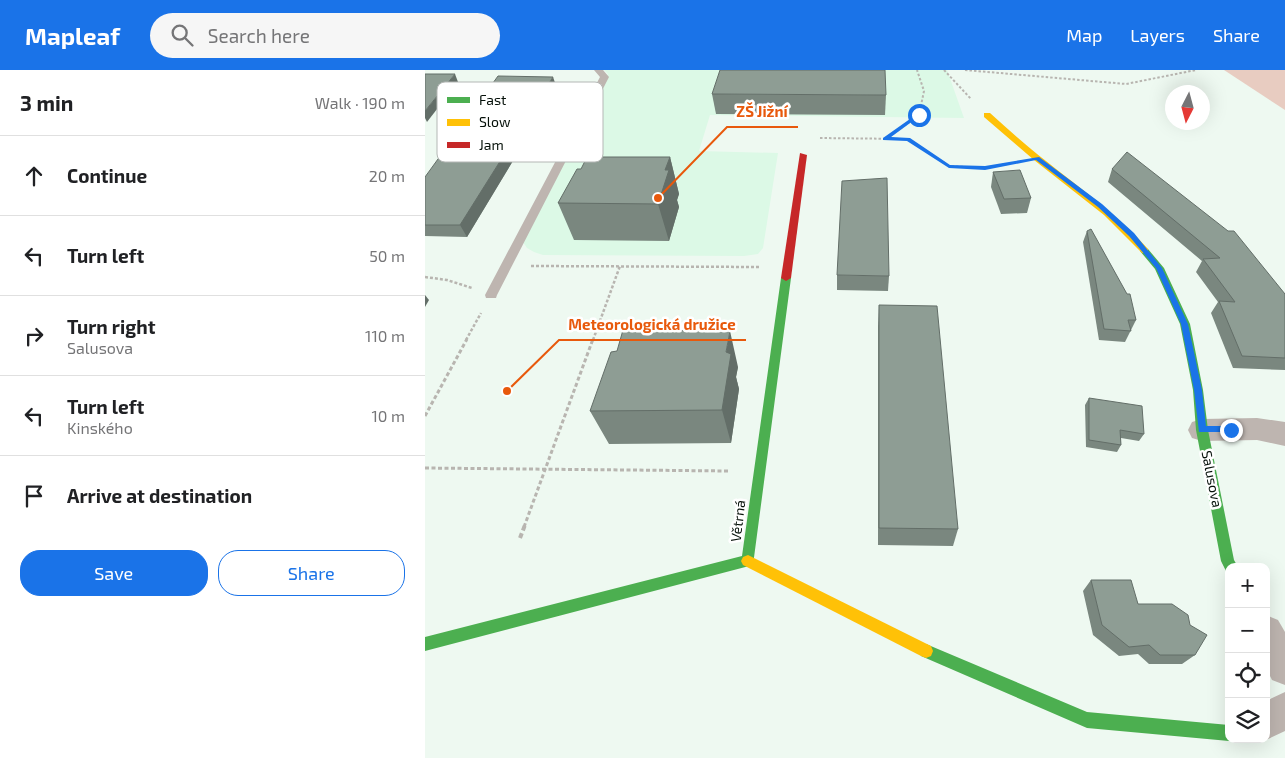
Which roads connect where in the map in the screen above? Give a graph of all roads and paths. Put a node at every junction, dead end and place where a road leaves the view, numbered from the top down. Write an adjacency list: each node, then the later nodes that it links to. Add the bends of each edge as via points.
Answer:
1 (598, 70): 6 (lane, via 605,76)
2 (917, 70): 9 (path, via 924,92 919,115)
3 (944, 70): 7 (path)
4 (965, 70): 5 (path, via 1126,84)
5 (1196, 70)
6 (602, 82)
7 (987, 115): 11 (street, Salusova)
8 (815, 138): 9 (path)
9 (885, 139): 11 (path, via 908,139 949,166 985,168)
10 (803, 155): 15 (street, Větrná)
11 (1037, 158): 19 (street, Salusova, via 1100,206 1131,234 1159,268 1185,324)
12 (560, 162): 13 (lane)
13 (506, 266): 14 (path); 17 (lane)
14 (620, 266): 15 (path); 22 (path)
15 (788, 267): 23 (street, Větrná)
16 (425, 277): 17 (path, via 447,280)
17 (491, 295): 18 (path)
18 (425, 416)
19 (1202, 430): 20 (street, via 1257,429); 26 (street, Salusova)
20 (1285, 434)
21 (425, 468): 22 (path)
22 (546, 469): 23 (path); 24 (path)
23 (759, 471): 25 (street, Větrná)
24 (520, 538)
25 (748, 561): 28 (street, Větrná); 32 (street, via 909,643 1087,720)
26 (1229, 563)
27 (1270, 639): 29 (street)
28 (425, 644)
29 (1285, 667)
30 (1285, 712): 31 (street)
31 (1270, 719)
32 (1225, 733)

